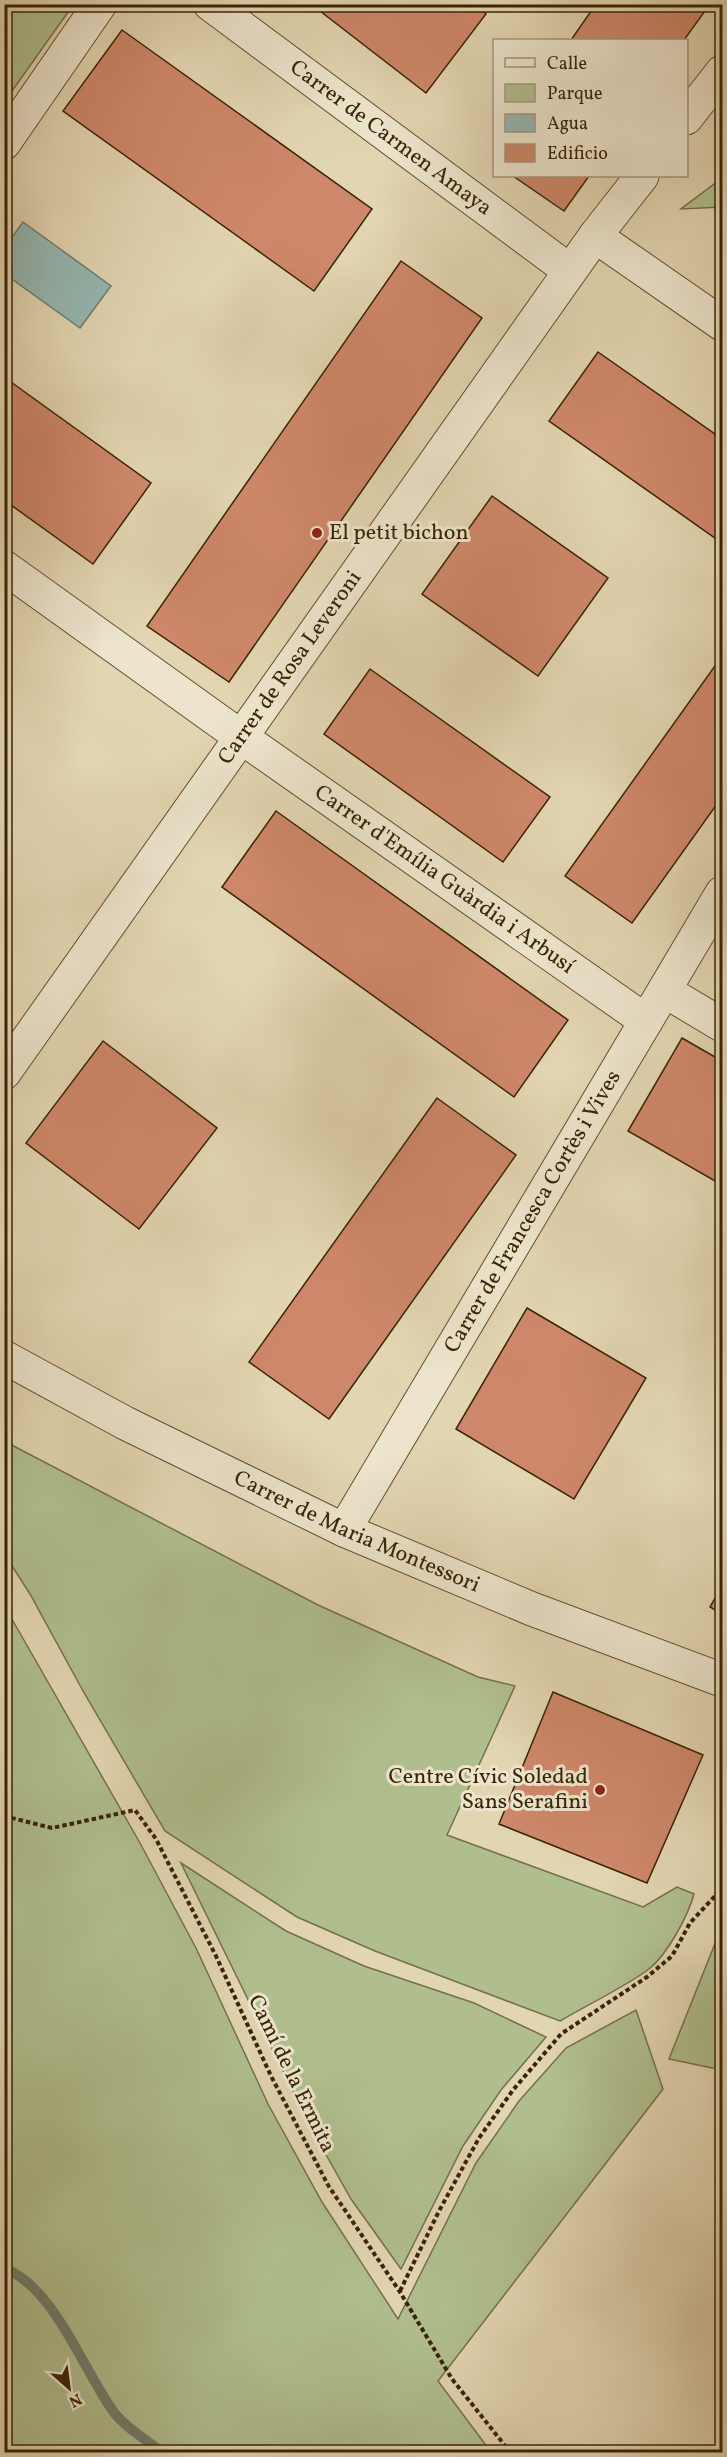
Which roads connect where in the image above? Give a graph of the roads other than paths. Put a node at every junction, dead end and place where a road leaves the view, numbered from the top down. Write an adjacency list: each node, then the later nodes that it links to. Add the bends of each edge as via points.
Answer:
1 (100, 4): 5 (street)
2 (210, 4): 8 (street, Carrer de Carmen Amaya)
3 (723, 72): 4 (street)
4 (688, 117)
5 (4, 144)
6 (641, 177): 7 (street, Carrer de Rosa Leveroni)
7 (595, 236): 8 (street, Carrer de Rosa Leveroni); 9 (street)
8 (570, 271): 11 (street, Carrer de Rosa Leveroni)
9 (723, 324)
10 (4, 567): 11 (street, Carrer d'Emília Guàrdia i Arbusí)
11 (242, 737): 14 (street, Carrer d'Emília Guàrdia i Arbusí); 16 (street, Carrer de Rosa Leveroni)
12 (723, 893): 13 (street, Carrer de Francesca Cortès i Vives)
13 (664, 990): 14 (street, Carrer de Francesca Cortès i Vives); 15 (street)
14 (646, 1021): 18 (street, Carrer de Francesca Cortès i Vives)
15 (723, 1025)
16 (4, 1073)
17 (5, 1356): 18 (street, Carrer de Maria Montessori, via 136,1429)
18 (344, 1530): 19 (street, Carrer de Maria Montessori, via 532,1609)
19 (723, 1680)

